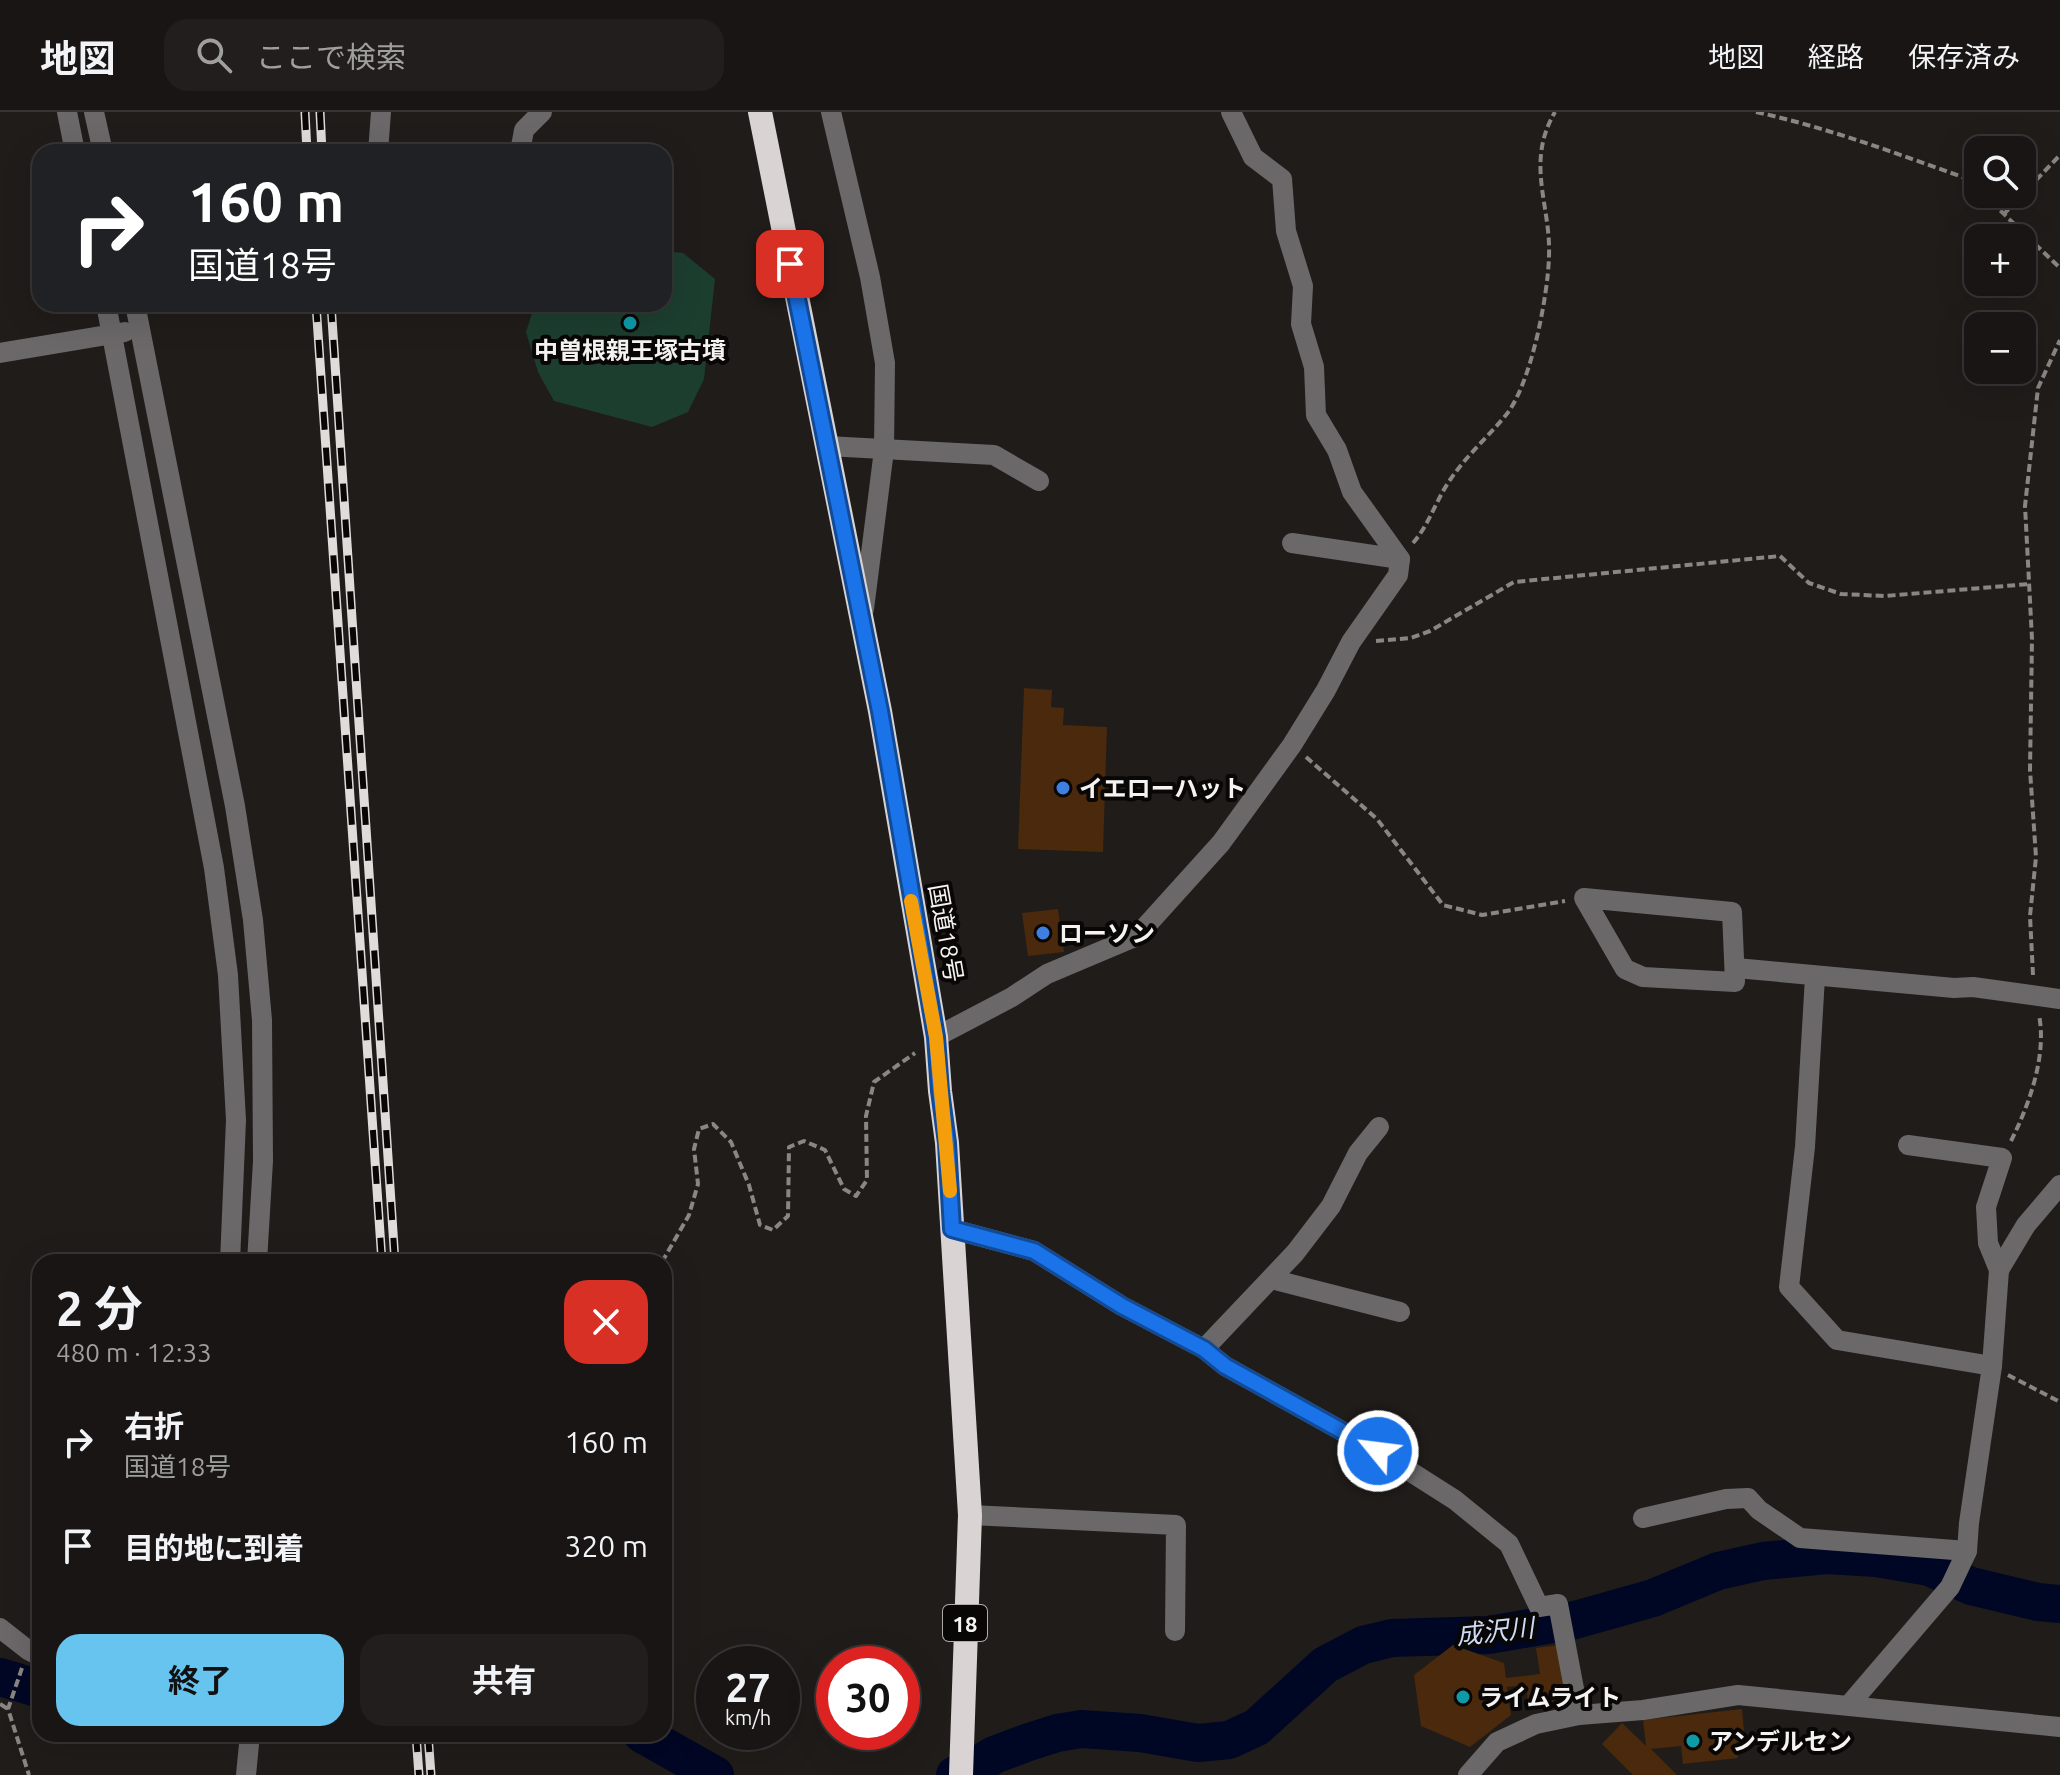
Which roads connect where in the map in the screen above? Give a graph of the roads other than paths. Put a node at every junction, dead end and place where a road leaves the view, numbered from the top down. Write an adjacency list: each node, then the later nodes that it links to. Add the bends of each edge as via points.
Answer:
1 (67, 112): 8 (street)
2 (94, 112): 9 (street)
3 (381, 112): 10 (street)
4 (542, 112): 11 (street, via 524,130)
5 (760, 112): 17 (highway, 国道18号 / 18)
6 (831, 112): 18 (street, via 885,363)
7 (1231, 112): 21 (street, via 1253,157 1282,179 1286,231 1303,286 1301,324 1314,367 1316,415 1337,450 1352,492)
8 (73, 144)
9 (101, 144)
10 (379, 144)
11 (521, 144)
12 (108, 312): 15 (street)
13 (137, 312): 14 (street)
14 (141, 329): 15 (street); 32 (street, via 253,920 262,1036)
15 (112, 334): 16 (street); 31 (street, via 216,884 228,975 236,1120)
16 (0, 353)
17 (827, 446): 18 (street); 22 (highway, 国道18号 / 18)
18 (884, 450): 19 (street, via 994,455); 22 (street)
19 (1039, 481)
20 (1292, 543): 21 (street)
21 (1400, 559): 26 (street, via 1398,575 1351,642 1292,745 1221,843 1137,936 1047,974)
22 (862, 623): 26 (highway, 国道18号 / 18)
23 (1736, 968): 23 (street, via 1732,912 1584,898 1625,969 1643,977 1735,982); 24 (street)
24 (1815, 977): 25 (street, via 1973,987); 37 (street, via 1805,1147 1789,1287 1837,1340)
25 (2060, 999)
26 (936, 1037): 30 (highway, 国道18号 / 18)
27 (1379, 1127): 34 (street, via 1358,1153 1331,1206)
28 (1908, 1145): 33 (street, via 2002,1158 1986,1207 1988,1243)
29 (2060, 1185): 33 (street, via 2026,1225)
30 (952, 1229): 36 (street, via 1034,1251); 38 (highway, 国道18号 / 18)
31 (230, 1254)
32 (257, 1254)
33 (1999, 1270): 37 (street)
34 (1271, 1279): 35 (street); 36 (street)
35 (1400, 1312)
36 (1204, 1349): 45 (street, via 1455,1500 1509,1544 1539,1607 1558,1604)
37 (1992, 1366): 40 (street)
38 (970, 1515): 42 (street, via 1176,1525); 49 (highway, 国道18号 / 18)
39 (1643, 1518): 40 (street, via 1748,1498 1800,1538)
40 (1964, 1556): 44 (street, via 1950,1587)
41 (0, 1628): 43 (street)
42 (1175, 1631)
43 (32, 1652)
44 (1849, 1705): 45 (street, via 1738,1695); 46 (street)
45 (1579, 1715): 50 (street, via 1536,1724 1497,1742)
46 (2060, 1727)
47 (249, 1742): 48 (street)
48 (246, 1775)
49 (961, 1775)
50 (1468, 1775)

